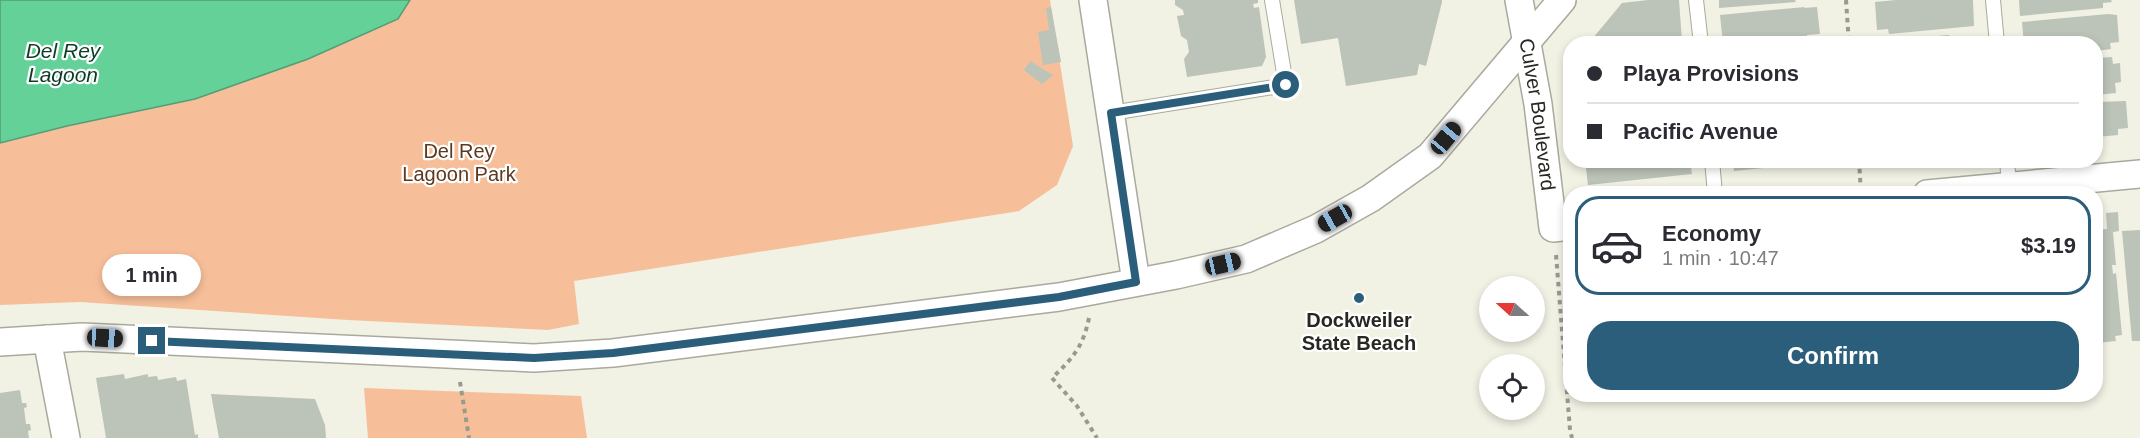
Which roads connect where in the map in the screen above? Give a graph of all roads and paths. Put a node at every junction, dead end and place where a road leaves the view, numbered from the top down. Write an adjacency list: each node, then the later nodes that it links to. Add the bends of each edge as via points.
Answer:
1 (1093, 0): 12 (street)
2 (1272, 0): 12 (lane, via 1286,85)
3 (1519, 0): 11 (street, Culver Boulevard)
4 (1562, 0): 11 (street)
5 (1696, 0): 8 (lane)
6 (1846, 0): 9 (path)
7 (1993, 0): 10 (lane)
8 (1700, 36)
9 (1848, 36)
10 (1996, 36)
11 (1528, 41): 20 (street, Culver Boulevard); 22 (street, via 1430,156 1371,198 1316,229 1246,259)
12 (1111, 113): 22 (street)
13 (1713, 168): 17 (lane)
14 (1860, 168): 18 (path)
15 (2008, 173): 16 (street); 19 (street)
16 (2140, 174)
17 (1714, 186)
18 (1861, 186)
19 (1958, 186)
20 (1562, 227): 21 (path)
21 (1563, 252)
22 (1136, 282): 23 (street)
23 (1093, 291): 26 (street, via 613,353 534,358); 30 (path, via 1085,338 1070,361 1052,378 1077,406)
24 (47, 339): 25 (street); 26 (street, via 82,337); 28 (street)
25 (0, 342)
26 (456, 355): 29 (path)
27 (1569, 402): 31 (path)
28 (66, 438)
29 (469, 438)
30 (1097, 438)
31 (1572, 438)

